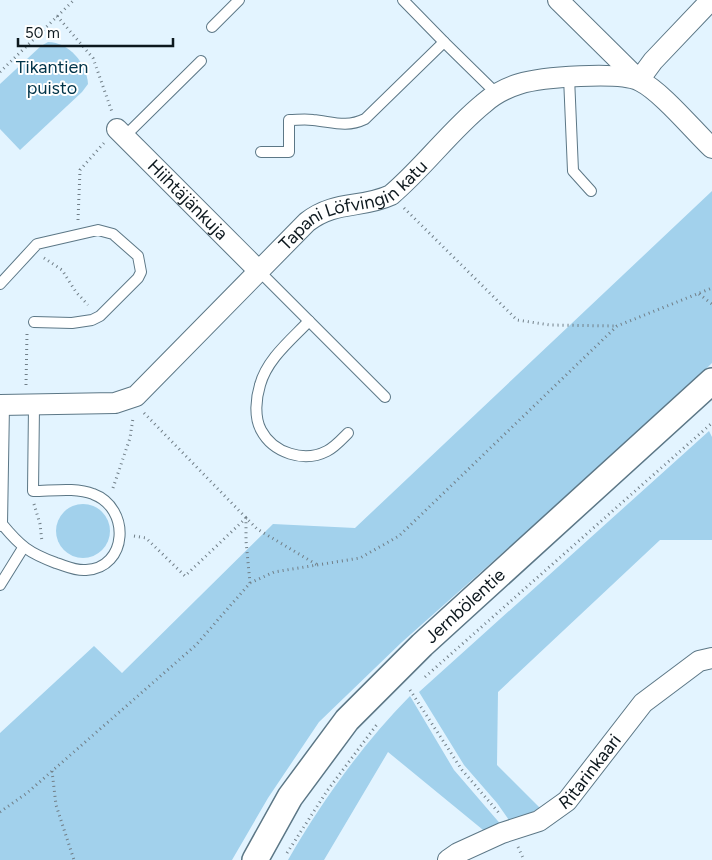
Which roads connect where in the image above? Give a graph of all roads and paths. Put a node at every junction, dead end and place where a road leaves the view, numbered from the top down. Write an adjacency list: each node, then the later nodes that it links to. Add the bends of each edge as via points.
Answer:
1 (74, 0): 6 (path)
2 (238, 0): 7 (lane)
3 (403, 0): 8 (lane)
4 (558, 0): 12 (street)
5 (711, 0): 12 (street)
6 (57, 16): 10 (path); 14 (path, via 93,58)
7 (212, 27)
8 (444, 42): 13 (lane); 16 (lane, via 365,118 354,124 338,125 315,120 289,120 289,152)
9 (201, 61): 14 (lane)
10 (0, 72)
11 (569, 77): 12 (street, Tapani Löfvingin katu); 13 (street, Tapani Löfvingin katu, via 531,81); 17 (lane, via 573,170)
12 (639, 80): 15 (street)
13 (497, 94): 18 (street, Tapani Löfvingin katu, via 482,104)
14 (121, 132): 19 (path, via 80,170); 21 (street, Hiihtäjänkuja)
15 (712, 148)
16 (261, 152)
17 (592, 192)
18 (391, 195): 21 (street, Tapani Löfvingin katu, via 323,211 307,222); 29 (path, via 517,320 550,325)
19 (77, 233): 20 (lane, via 37,244); 26 (lane, via 98,230 113,234 133,250 141,263 141,272 134,285)
20 (32, 250): 22 (lane); 26 (path, via 62,270 76,292)
21 (259, 271): 27 (lane); 33 (street, Tapani Löfvingin katu)
22 (0, 284)
23 (712, 288): 24 (path)
24 (698, 294): 25 (path); 29 (path)
25 (712, 304)
26 (100, 316): 28 (lane, via 72,324)
27 (309, 321): 31 (lane); 36 (lane, via 264,374 256,404 261,430 275,447 305,457 327,451)
28 (34, 322): 34 (path, via 27,326)
29 (617, 326): 44 (path, via 399,536 360,558)
30 (712, 381): 57 (street, Jernbölentie, via 422,645 347,720 290,797)
31 (385, 397)
32 (2, 405): 34 (street, Tapani Löfvingin katu); 40 (lane)
33 (132, 405): 34 (street, Tapani Löfvingin katu); 38 (path, via 130,438); 39 (path, via 147,414)
34 (30, 406): 37 (lane)
35 (711, 426): 48 (path)
36 (348, 433)
37 (33, 492): 38 (lane, via 85,492); 43 (path)
38 (109, 503): 41 (lane)
39 (246, 518): 41 (path, via 185,576 146,538); 44 (path, via 257,529); 45 (path)
40 (1, 525): 42 (lane)
41 (121, 533): 43 (lane, via 118,547 96,568 77,570)
42 (23, 548): 43 (lane); 46 (lane)
43 (46, 559)
44 (319, 566): 45 (path, via 274,572)
45 (250, 583): 53 (path, via 196,645)
46 (0, 585)
47 (712, 658): 55 (street, Ritarinkaari, via 699,661 643,703 567,801 540,821)
48 (421, 680)
49 (416, 685): 50 (path)
50 (410, 690): 51 (path); 55 (path, via 462,770)
51 (404, 696)
52 (379, 722): 58 (path, via 327,791)
53 (52, 771): 54 (path); 56 (path, via 56,805)
54 (0, 812)
55 (510, 830): 59 (street, Ritarinkaari); 60 (path)
56 (74, 860)
57 (255, 860)
58 (283, 860)
59 (448, 860)
60 (524, 860)

